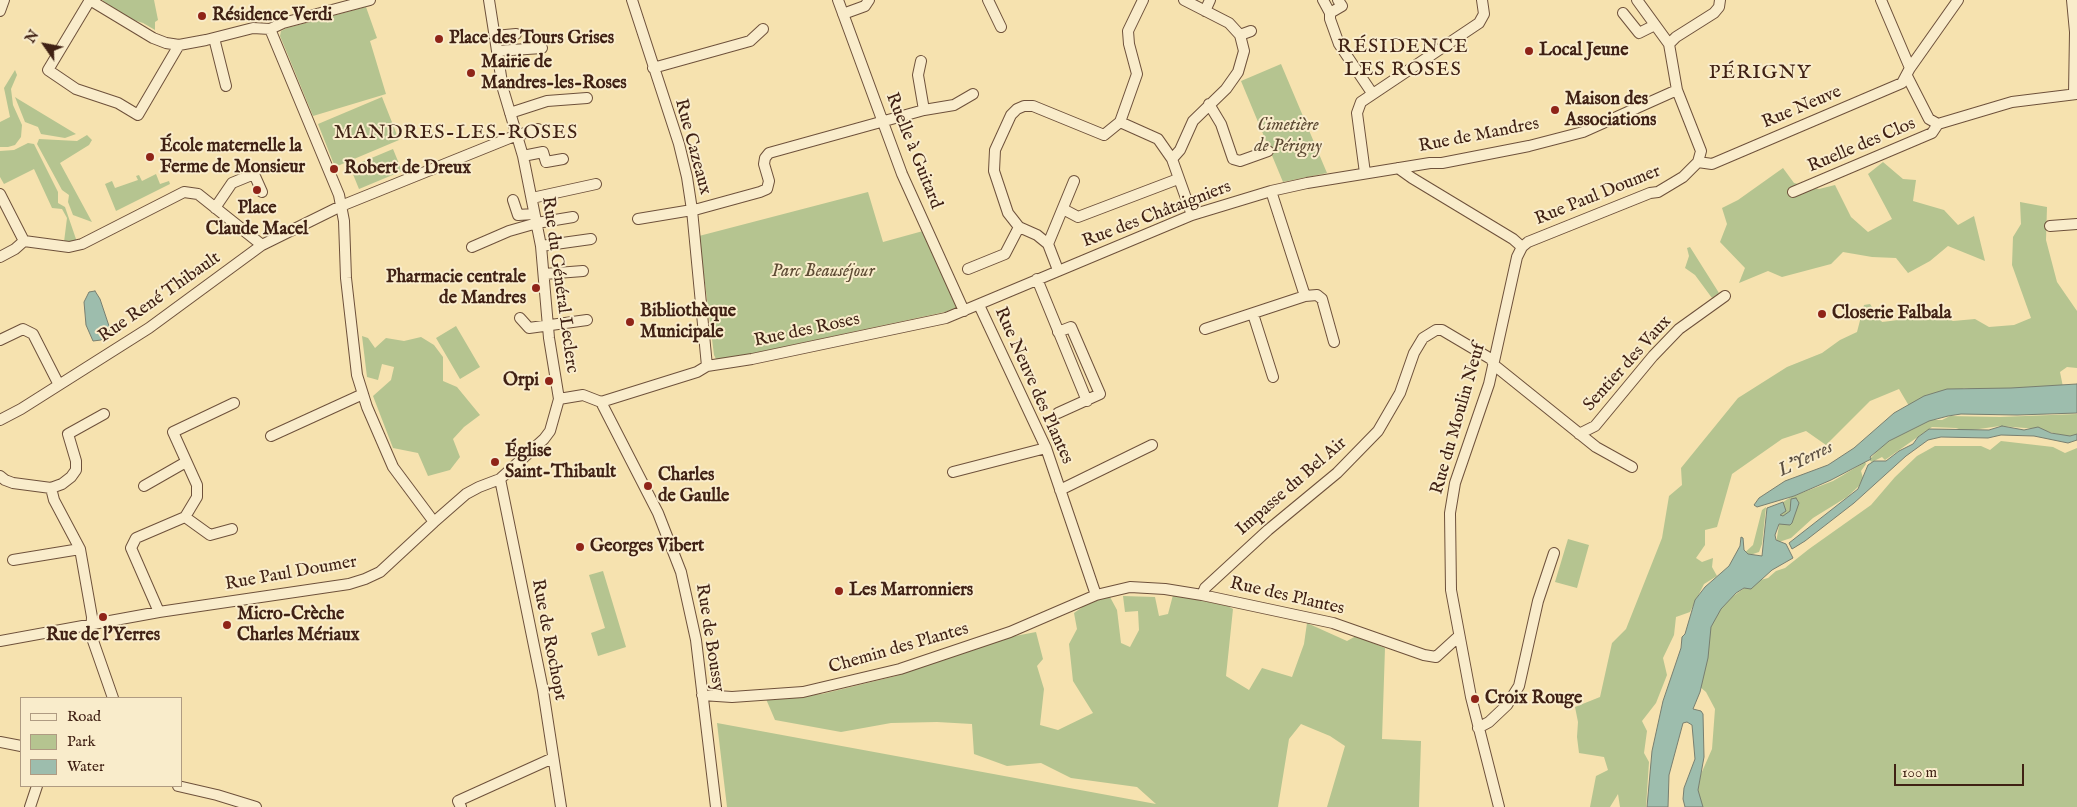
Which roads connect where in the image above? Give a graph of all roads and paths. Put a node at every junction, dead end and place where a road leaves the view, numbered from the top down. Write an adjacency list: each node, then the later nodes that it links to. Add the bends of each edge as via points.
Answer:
1 (4, 0): 21 (street)
2 (370, 0): 20 (street)
3 (489, 0): 33 (street, Rue du Général Leclerc)
4 (632, 0): 40 (street, Rue Cazeaux)
5 (838, 0): 25 (street, Ruelle à Guitard)
6 (869, 0): 25 (street, via 866,6)
7 (988, 0): 27 (street)
8 (1143, 0): 52 (street, via 1128,31 1128,44 1137,74)
9 (1184, 0): 22 (street)
10 (1210, 0): 22 (street)
11 (1323, 0): 24 (street)
12 (1338, 0): 24 (street, via 1342,6)
13 (1482, 0): 44 (street, via 1484,14 1479,23)
14 (1637, 0): 26 (street)
15 (1720, 0): 35 (street, via 1714,13)
16 (1880, 0): 41 (street)
17 (1958, 0): 41 (street)
18 (2072, 0): 46 (street)
19 (95, 1): 36 (street, via 153,38); 36 (street, via 48,70 76,89 118,102 138,115)
20 (330, 5): 28 (street)
21 (0, 11)
22 (1205, 11): 32 (street, via 1229,23)
23 (1623, 12): 26 (street, via 1639,33)
24 (1330, 13): 44 (street, via 1339,44)
25 (843, 14): 51 (street, Ruelle à Guitard)
26 (1655, 24): 35 (street)
27 (1001, 27)
28 (270, 29): 34 (street, via 252,28); 72 (street)
29 (763, 29): 40 (street, via 750,41)
30 (1251, 31): 32 (street)
31 (516, 34): 33 (street)
32 (1240, 35): 48 (street, via 1244,51 1238,72 1226,89)
33 (495, 36): 38 (street, Rue du Général Leclerc)
34 (214, 38): 36 (street); 42 (street)
35 (1669, 44): 43 (street)
36 (179, 45)
37 (542, 48): 38 (street)
38 (497, 51): 50 (street, Rue du Général Leclerc)
39 (921, 61): 49 (street, via 918,75)
40 (653, 68): 75 (street, Rue Cazeaux, via 679,144)
41 (1909, 72): 53 (street, via 1929,119); 60 (street, Rue Neuve, via 1902,83 1712,164)
42 (226, 86)
43 (1677, 90): 60 (street, via 1701,152); 61 (street, Rue de Mandres, via 1583,132 1476,158)
44 (1372, 93): 62 (street, via 1361,102 1357,113)
45 (972, 94): 49 (street, via 954,105)
46 (2076, 94): 53 (street, via 2012,102)
47 (587, 98): 50 (street, via 547,101)
48 (1209, 104): 56 (street, via 1221,124 1233,159 1240,161); 59 (street, via 1192,121 1180,150)
49 (924, 110): 51 (street)
50 (510, 114): 55 (street, Rue du Général Leclerc)
51 (883, 122): 75 (street, via 769,154 764,164 770,181 767,189); 99 (street, Ruelle à Guitard, via 902,174)
52 (1120, 122): 59 (street, via 1158,139); 81 (street, via 1104,135 1033,106 1024,106 1011,115 995,150 994,171 1008,213)
53 (1938, 124): 68 (street, Ruelle des Clos, via 1932,133)
54 (538, 129): 55 (street, Rue René Thibault)
55 (516, 136): 57 (street, Rue du Général Leclerc); 72 (street, Rue René Thibault)
56 (1268, 151)
57 (523, 156): 58 (street, via 544,152 546,162); 70 (street, Rue du Général Leclerc)
58 (563, 159)
59 (1172, 159): 63 (street)
60 (1698, 162): 89 (street, Rue Paul Doumer, via 1684,177 1658,192 1536,239)
61 (1398, 168): 62 (street, Rue des Châtaigniers); 89 (street, via 1513,239)
62 (1365, 173): 66 (street, Rue des Châtaigniers)
63 (1178, 179): 74 (street, via 1078,217); 76 (street)
64 (1074, 181): 74 (street)
65 (596, 184): 70 (street)
66 (1271, 191): 76 (street, Rue des Châtaigniers); 96 (street)
67 (262, 192): 73 (street, via 254,174 232,183)
68 (1793, 192)
69 (0, 194): 84 (street)
70 (532, 198): 78 (street, Rue du Général Leclerc)
71 (513, 200): 78 (street, via 518,215)
72 (341, 206): 86 (street, Rue René Thibault); 112 (street, via 357,375)
73 (214, 208): 84 (street, via 198,194 184,192 82,244 69,247); 86 (street)
74 (1063, 208): 85 (street)
75 (692, 210): 79 (street); 109 (street, Rue Cazeaux)
76 (1192, 215): 93 (street, Rue des Châtaigniers)
77 (573, 216): 78 (street)
78 (535, 218): 87 (street, Rue du Général Leclerc); 88 (street)
79 (638, 218)
80 (2077, 224): 82 (street)
81 (1019, 226): 85 (street); 91 (street, via 1006,254)
82 (2050, 226)
83 (591, 239): 87 (street)
84 (24, 241): 90 (street)
85 (1048, 244): 93 (street)
86 (262, 245): 111 (street, Rue René Thibault, via 149,328)
87 (541, 246): 94 (street, Rue du Général Leclerc)
88 (472, 248)
89 (1522, 248): 108 (street, Rue du Moulin Neuf, via 1517,257)
90 (0, 257)
91 (968, 269)
92 (583, 270): 94 (street)
93 (1058, 270): 95 (street, Rue des Châtaigniers)
94 (544, 274): 103 (street, Rue du Général Leclerc)
95 (1037, 279): 98 (street, Rue des Châtaigniers); 105 (street)
96 (1306, 296): 100 (street); 107 (street, via 1322,298)
97 (1725, 296): 120 (street, Sentier des Vaux, via 1679,329 1595,426)
98 (979, 304): 99 (street, Rue des Châtaigniers); 123 (street, Rue Neuve des Plantes)
99 (964, 311): 109 (street, Rue des Roses, via 936,320)
100 (1253, 314): 104 (street); 110 (street)
101 (520, 318): 103 (street, via 529,328)
102 (587, 320): 103 (street)
103 (548, 326): 113 (street, Rue du Général Leclerc)
104 (1205, 329)
105 (1058, 332): 114 (street); 114 (street, via 1072,326 1100,394)
106 (0, 340): 111 (street, via 22,329 33,334)
107 (1334, 342)
108 (1494, 365): 120 (street); 139 (street, Impasse du Bel Air, via 1491,359 1442,330 1423,338 1414,353 1400,393 1378,431 1338,473 1268,530 1205,588); 142 (street, Rue du Moulin Neuf, via 1455,483 1450,513 1451,590)
109 (707, 366): 115 (street, Rue des Roses)
110 (1273, 377)
111 (59, 385): 119 (street, Rue René Thibault)
112 (363, 394): 121 (street); 133 (street, via 393,467)
113 (559, 399): 115 (street, via 582,395); 128 (street, Rue Paul Doumer, via 550,431)
114 (1087, 401): 117 (street)
115 (601, 402): 144 (street, Rue de Boussy, via 658,513 681,572 696,640)
116 (234, 403): 124 (street, via 173,432)
117 (1058, 413)
118 (104, 414): 130 (street, via 68,434 76,470 62,484)
119 (0, 420)
120 (1578, 434): 125 (street)
121 (271, 436)
122 (1152, 444): 131 (street)
123 (1046, 448): 126 (street); 131 (street, Rue Neuve des Plantes)
124 (186, 462): 129 (street); 132 (street, via 197,486 197,497)
125 (1632, 467)
126 (953, 472)
127 (0, 476): 130 (street, via 13,483)
128 (500, 479): 133 (street, Rue Paul Doumer, via 466,494); 149 (street, Rue de Rochopt, via 543,690)
129 (144, 486)
130 (51, 488): 135 (street)
131 (1060, 490): 138 (street, Rue Neuve des Plantes)
132 (185, 517): 134 (street, via 210,535); 140 (street, via 136,538 131,548)
133 (434, 522): 140 (street, Rue Paul Doumer, via 380,572 365,579)
134 (232, 529)
135 (80, 549): 137 (street); 141 (street)
136 (1554, 553): 146 (street, via 1538,602 1519,686 1507,705)
137 (13, 560)
138 (1096, 595): 139 (street, Rue des Plantes, via 1130,587); 144 (street, Chemin des Plantes, via 1010,632 900,669 803,692 732,697)
139 (1202, 595): 142 (street, Rue des Plantes, via 1334,623 1424,655 1436,656)
140 (159, 612): 141 (street, Rue Paul Doumer)
141 (91, 625): 143 (street, Rue Paul Doumer); 145 (street, via 91,635)
142 (1459, 636): 146 (street, Rue du Moulin Neuf)
143 (0, 641)
144 (702, 695): 156 (street, Rue de Boussy)
145 (113, 697)
146 (1478, 728): 157 (street, Rue du Moulin Neuf)
147 (0, 742): 148 (street)
148 (20, 746)
149 (553, 758): 154 (street, via 458,802); 155 (street, Rue de Rochopt)
150 (37, 787): 152 (street)
151 (182, 787): 153 (street)
152 (30, 807)
153 (256, 807)
154 (461, 807)
155 (561, 807)
156 (716, 807)
157 (1498, 807)

